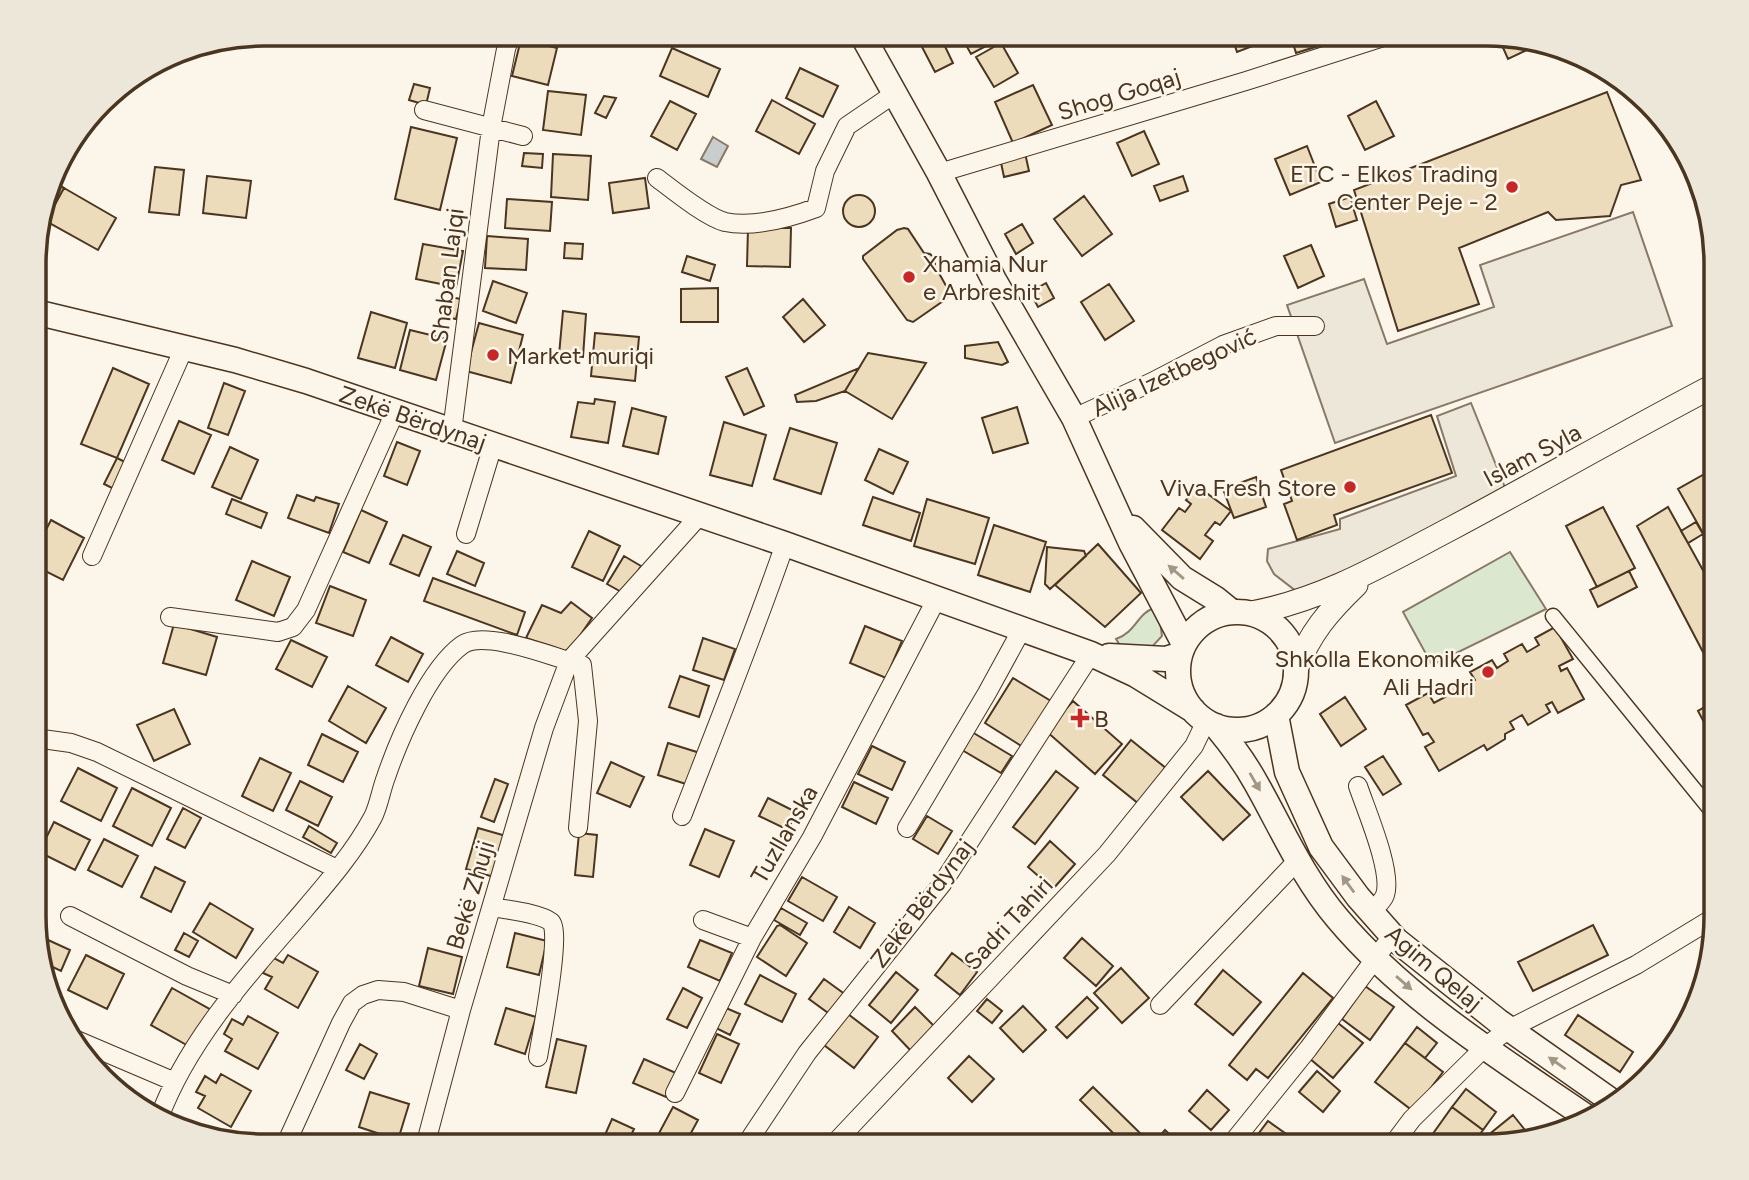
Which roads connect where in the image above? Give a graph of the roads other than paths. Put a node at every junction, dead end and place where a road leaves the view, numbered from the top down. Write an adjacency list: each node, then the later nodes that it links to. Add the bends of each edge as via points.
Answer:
1 (868, 45): 4 (main road, Alija Izetbegović)
2 (1358, 45): 8 (street, Shog Goqaj)
3 (507, 46): 6 (street, Shaban Lajqi)
4 (894, 94): 8 (main road, Alija Izetbegović); 9 (street, via 847,126 825,171 816,208 796,216 757,223 724,222)
5 (424, 110): 6 (street)
6 (491, 128): 7 (street); 16 (street, Shaban Lajqi)
7 (523, 136)
8 (939, 173): 15 (main road, Alija Izetbegović)
9 (657, 178)
10 (45, 314): 12 (main road, Zekë Bërdynaj)
11 (1315, 326): 15 (street, Alija Izetbegović, via 1276,326 1223,345)
12 (184, 348): 14 (main road, Zekë Bërdynaj, via 247,363); 22 (street)
13 (1703, 391): 23 (street, Islam Syla)
14 (395, 412): 16 (main road, Zekë Bërdynaj); 27 (street, via 327,568 293,627 278,632)
15 (1074, 418): 18 (main road, Alija Izetbegović)
16 (452, 431): 17 (main road, Zekë Bërdynaj)
17 (493, 445): 19 (main road, Zekë Bërdynaj); 20 (street)
18 (1118, 512): 25 (main road, Alija Izetbegović, one-way to 18, via 1182,578); 29 (main road, Alija Izetbegović)
19 (700, 515): 21 (main road, Zekë Bërdynaj); 31 (street, Bekë Zhuji)
20 (466, 534)
21 (785, 544): 24 (main road, Zekë Bërdynaj); 38 (street)
22 (92, 556)
23 (1372, 569): 25 (street, Islam Syla, via 1285,607); 32 (street, Islam Syla, via 1327,613)
24 (936, 600): 28 (main road, Zekë Bërdynaj); 49 (street, Tuzllanska, via 813,837)
25 (1241, 612): 29 (main road, via 1212,617 1196,628); 32 (main road, via 1269,621 1283,634)
26 (1553, 616): 37 (street)
27 (170, 617)
28 (1022, 629): 30 (main road, Zekë Bërdynaj); 40 (street)
29 (1182, 649): 30 (main road, Zekë Bërdynaj, via 1166,659); 34 (main road, via 1178,678 1183,695)
30 (1091, 654): 34 (main road, Zekë Bërdynaj, via 1136,675); 65 (street, Zekë Bërdynaj, via 942,884 807,1053)
31 (569, 661): 39 (street, via 582,665 588,721); 42 (street, via 483,639 463,644 428,686 387,774 374,815); 43 (street, Bekë Zhuji, via 544,728)
32 (1296, 669): 33 (main road, via 1294,686)
33 (1276, 715): 34 (main road, Zekë Bërdynaj, via 1239,730); 44 (main road, Agim Qelaj, one-way to 33, via 1321,847 1287,772)
34 (1205, 719): 41 (main road, Agim Qelaj, one-way to 41, via 1255,781); 66 (street, Sadri Tahiri, via 1194,746 1107,854)
35 (45, 739): 42 (street, via 97,752)
36 (1358, 786): 44 (street, via 1387,881 1385,895)
37 (1703, 800)
38 (682, 816)
39 (578, 828)
40 (906, 828)
41 (1297, 861): 50 (main road, Agim Qelaj, via 1337,918); 52 (street)
42 (337, 869): 51 (street)
43 (492, 907): 53 (street, Bekë Zhuji); 57 (street, via 550,921 554,926)
44 (1371, 912): 48 (main road, Agim Qelaj)
45 (69, 916): 51 (street)
46 (704, 919): 49 (street)
47 (1703, 924): 54 (street, Agim Qelaj, via 1636,965)
48 (1392, 936): 50 (street); 54 (main road, Agim Qelaj)
49 (752, 938): 59 (street, Tuzllanska)
50 (1376, 959): 56 (main road, Agim Qelaj, one-way to 56); 67 (street)
51 (233, 995): 58 (street)
52 (1160, 1005)
53 (461, 1010): 63 (street, via 404,992 378,990 363,995 352,1003 341,1023); 64 (street, Bekë Zhuji)
54 (1509, 1029): 56 (street, Agim Qelaj); 60 (main road, Agim Qelaj, one-way to 54)
55 (87, 1044): 58 (street)
56 (1485, 1047): 62 (main road, Agim Qelaj); 68 (street)
57 (538, 1057)
58 (175, 1082): 61 (street)
59 (675, 1093)
60 (1606, 1097)
61 (163, 1110)
62 (1577, 1114)
63 (290, 1134)
64 (428, 1134)
65 (753, 1134)
66 (843, 1134)
67 (1239, 1134)
68 (1401, 1134)

